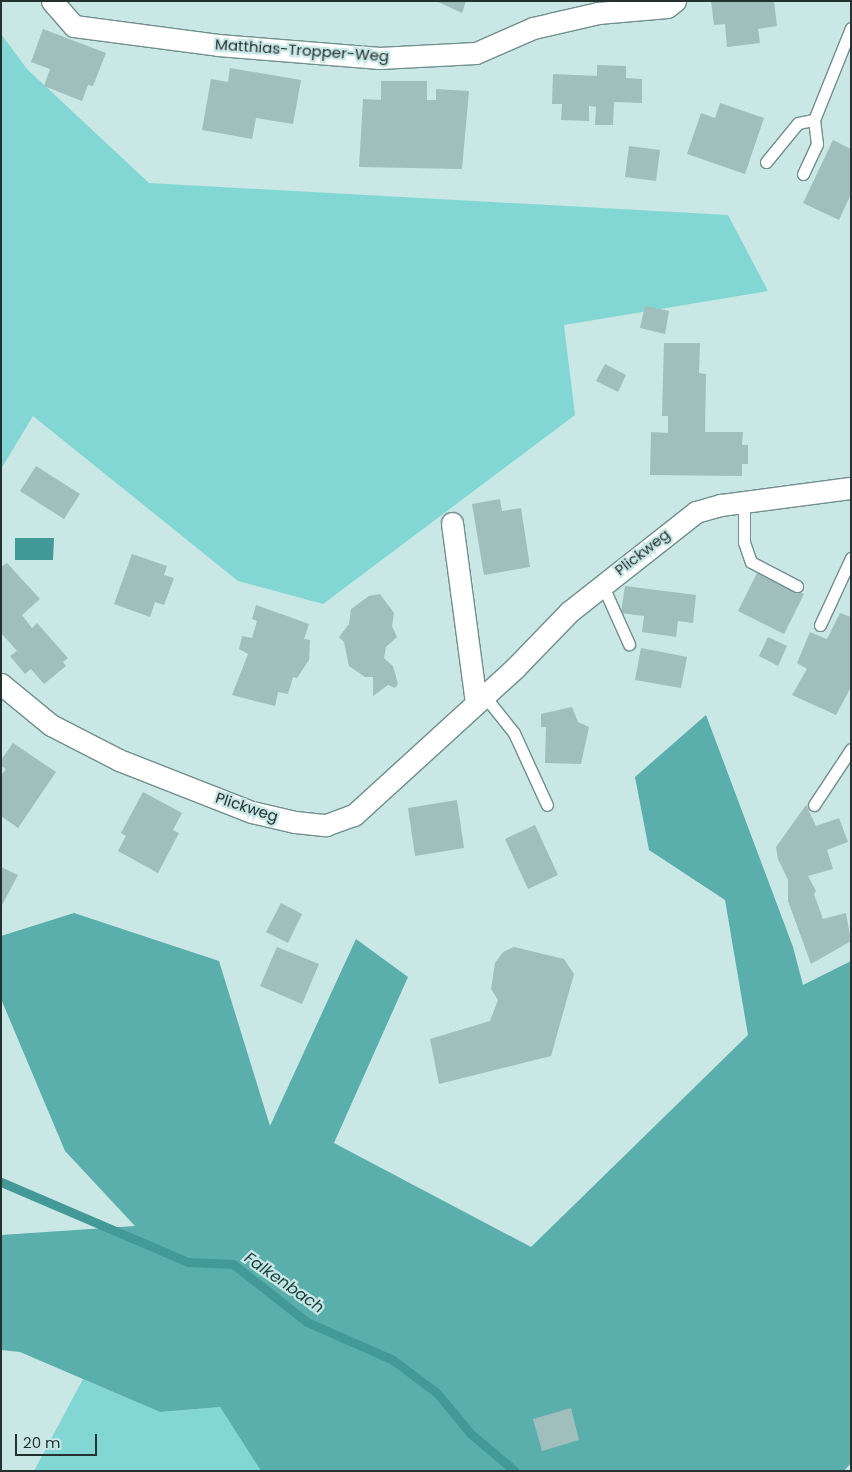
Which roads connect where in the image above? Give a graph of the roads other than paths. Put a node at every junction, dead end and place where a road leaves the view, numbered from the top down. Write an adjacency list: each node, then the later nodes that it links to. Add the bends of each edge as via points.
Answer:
1 (52, 1): 2 (street, Matthias-Tropper-Weg, via 74,26 218,44 379,58 476,53 533,28 598,13 667,7)
2 (675, 1)
3 (851, 28): 4 (lane)
4 (814, 120): 5 (lane, via 798,123); 6 (lane, via 817,144)
5 (766, 162)
6 (803, 174)
7 (851, 488): 8 (street, Plickweg)
8 (744, 503): 11 (street, Plickweg, via 696,512); 12 (lane, via 744,542 751,562)
9 (452, 523): 16 (street)
10 (851, 558): 13 (lane)
11 (602, 584): 14 (lane); 16 (street, Plickweg)
12 (797, 586)
13 (820, 625)
14 (629, 644)
15 (1, 684): 16 (street, Plickweg, via 51,724 119,760 252,812 326,825 354,815)
16 (479, 698): 18 (lane, via 514,734)
17 (851, 749): 19 (lane)
18 (547, 805)
19 (814, 805)

